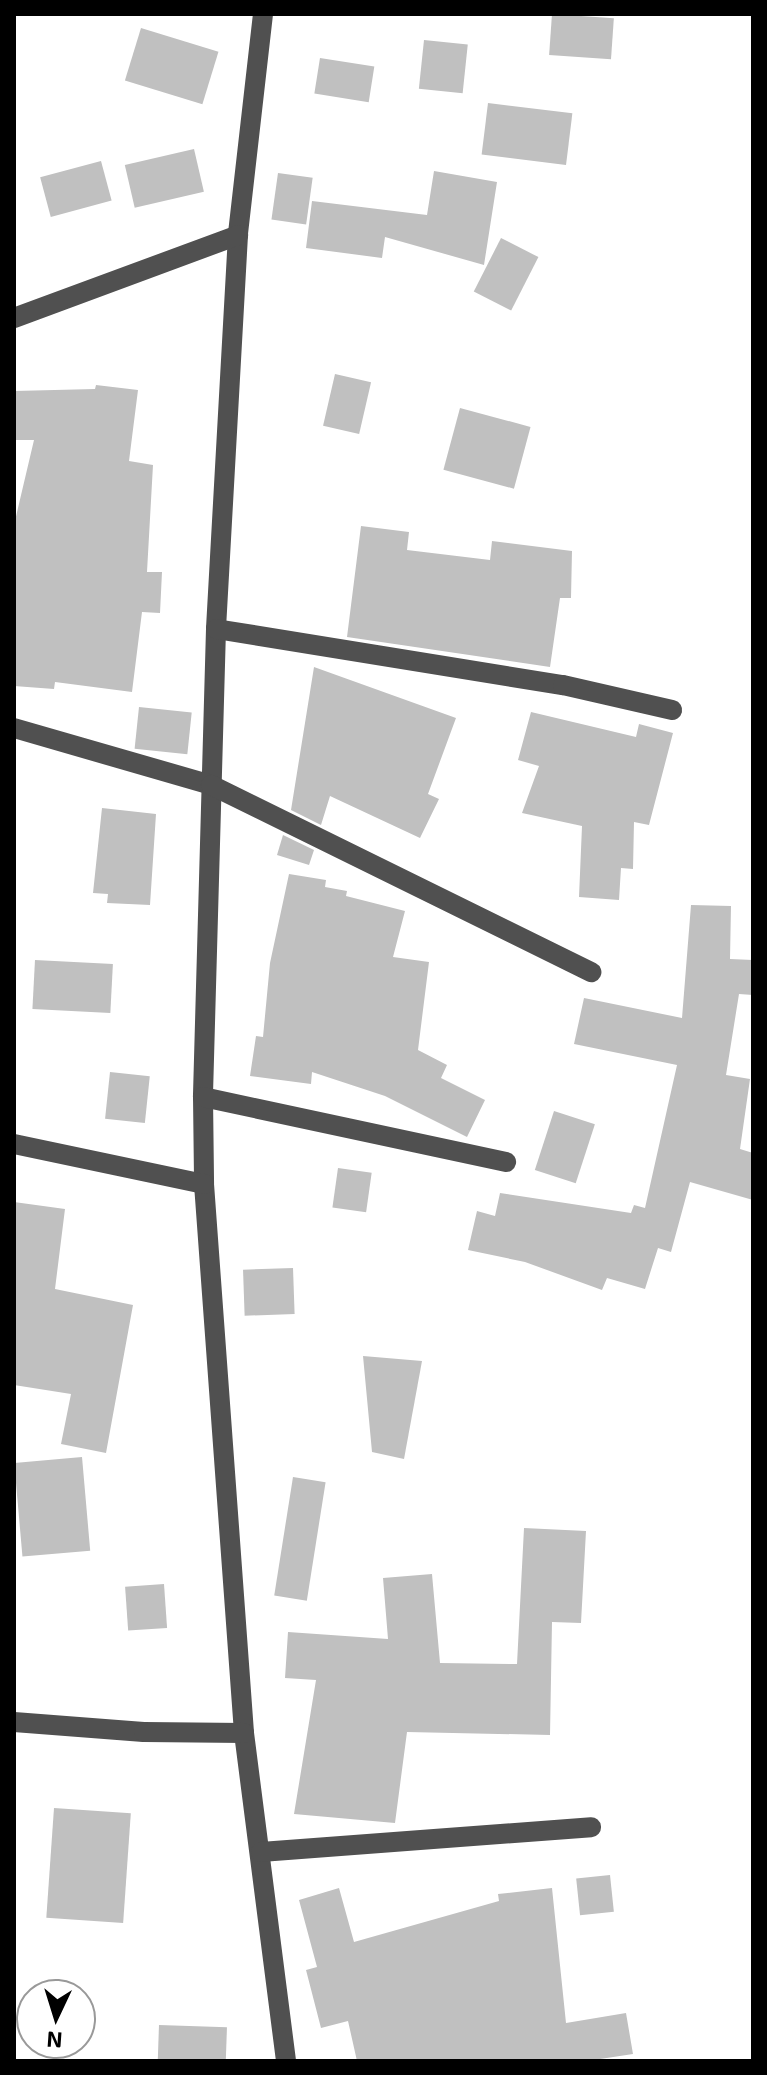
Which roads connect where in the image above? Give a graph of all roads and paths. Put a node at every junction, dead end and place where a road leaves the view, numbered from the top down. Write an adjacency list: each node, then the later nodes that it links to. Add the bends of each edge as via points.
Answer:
1 (263, 14): 2 (street)
2 (238, 235): 3 (street); 4 (street)
3 (14, 318)
4 (216, 629): 5 (street, via 563,685); 7 (street)
5 (672, 710)
6 (14, 728): 7 (street)
7 (211, 785): 8 (street); 9 (street)
8 (591, 972)
9 (203, 1097): 11 (street); 12 (street)
10 (14, 1144): 12 (street)
11 (506, 1162)
12 (204, 1184): 14 (street)
13 (14, 1722): 14 (street)
14 (244, 1733): 16 (street)
15 (591, 1827): 16 (street)
16 (261, 1852): 17 (street)
17 (286, 2061)

